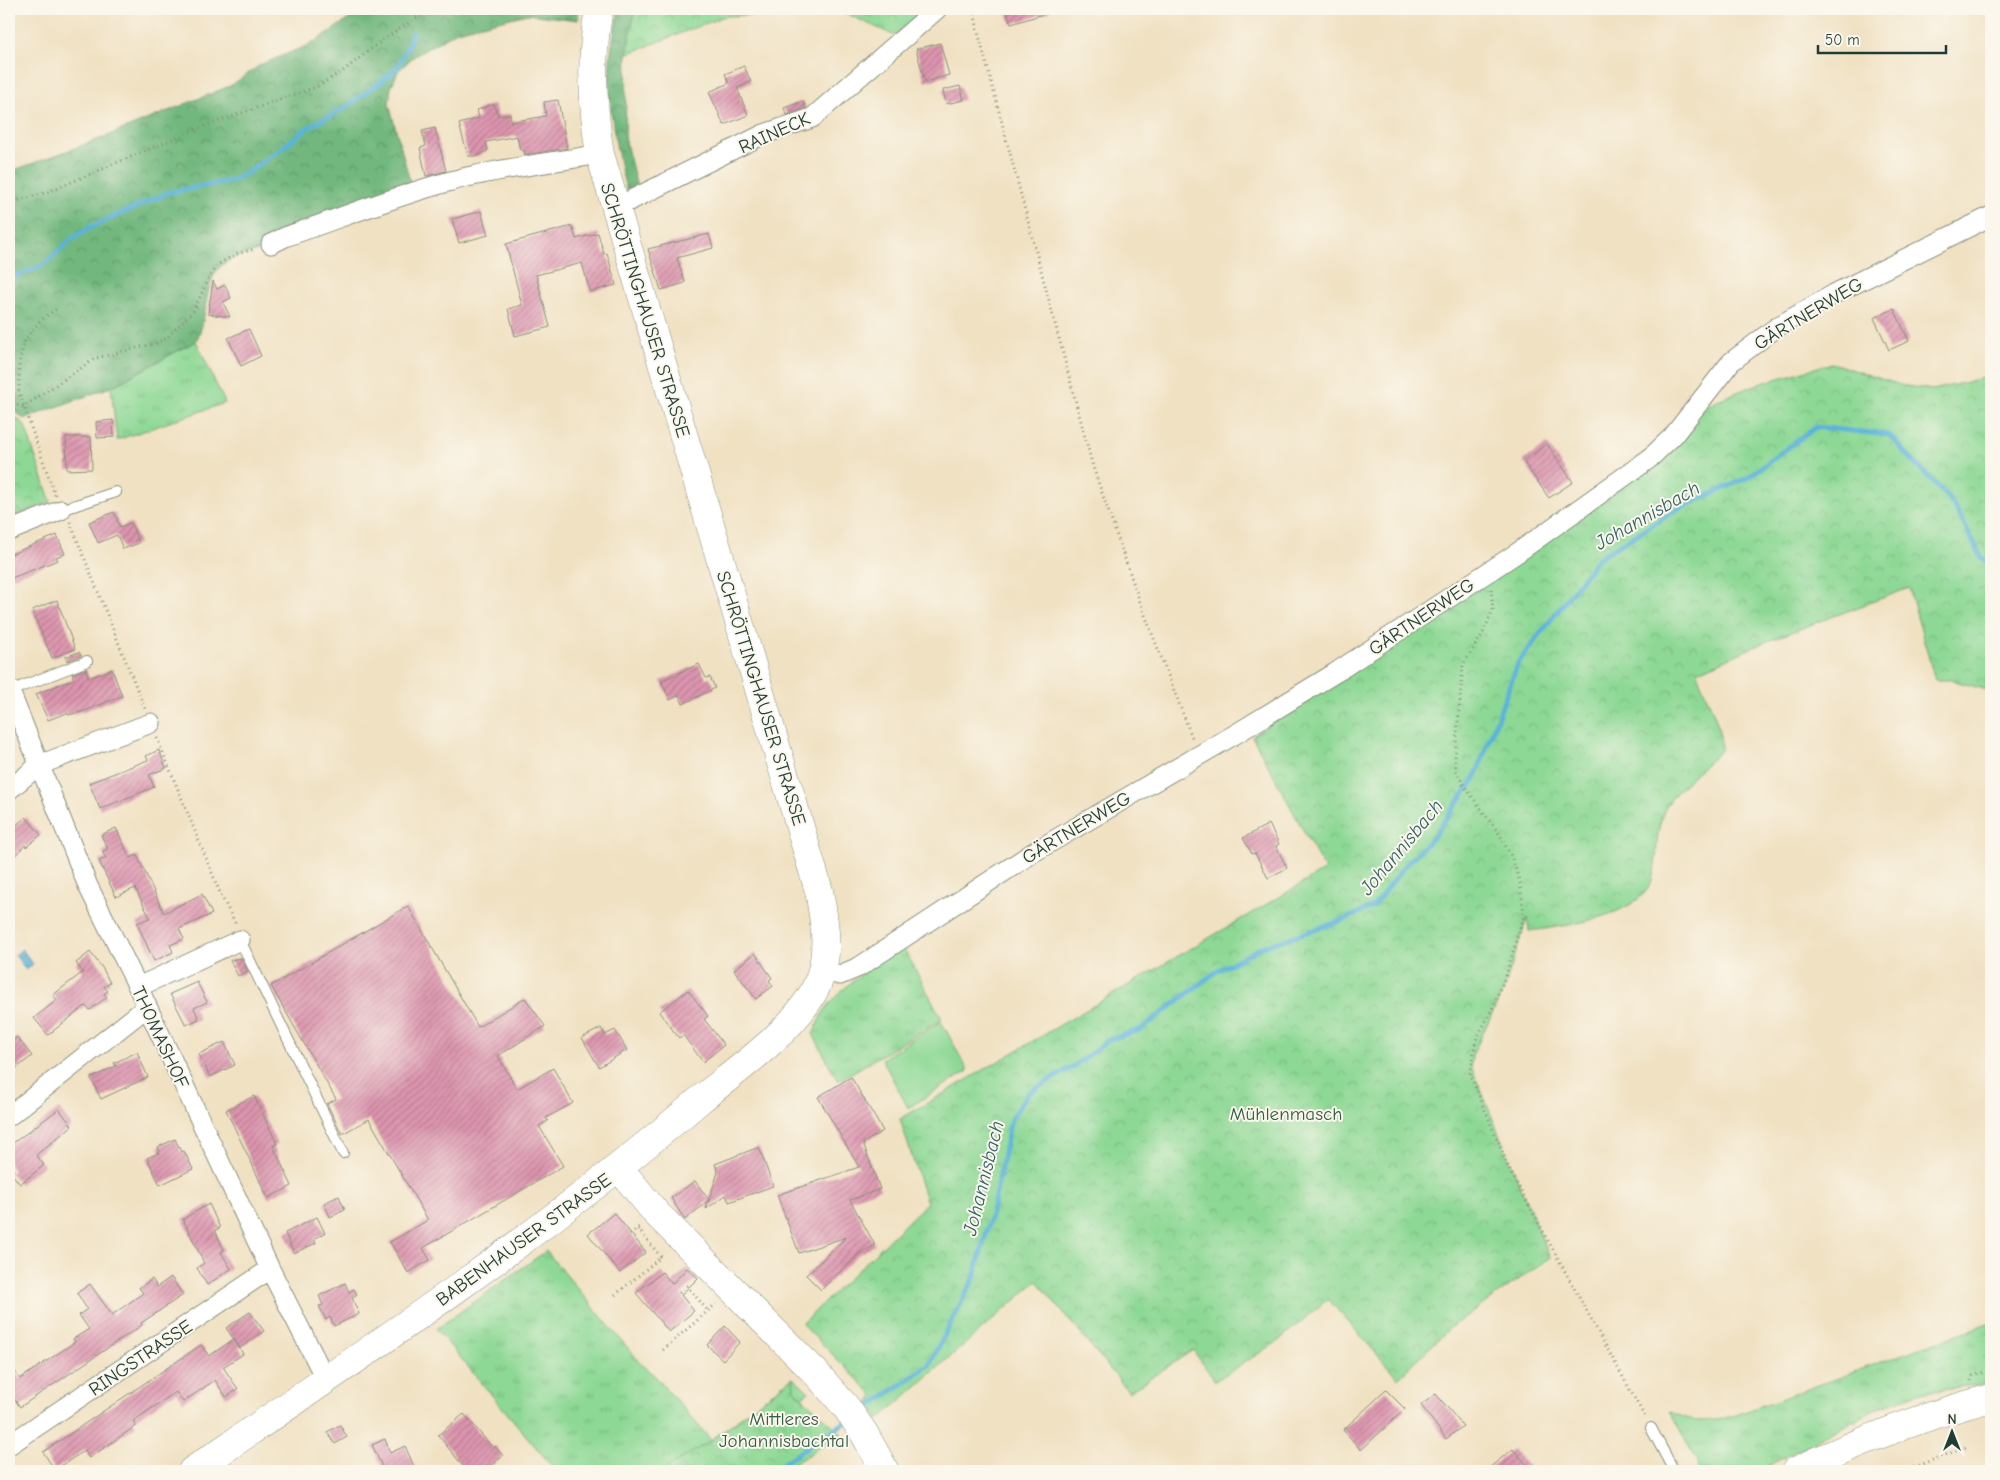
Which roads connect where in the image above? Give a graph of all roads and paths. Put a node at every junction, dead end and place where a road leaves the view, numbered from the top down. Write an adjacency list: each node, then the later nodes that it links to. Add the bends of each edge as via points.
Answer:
1 (429, 9): 7 (path, via 316,87 199,128 48,192)
2 (540, 9): 5 (path)
3 (937, 9): 8 (street, RAINECK, via 812,118 764,134)
4 (974, 9): 21 (path, via 1093,467)
5 (598, 14): 6 (main road, SCHRÖTTINGHAUSER STRASSE, via 593,100)
6 (600, 154): 8 (main road, SCHRÖTTINGHAUSER STRASSE); 10 (street, via 451,181)
7 (9, 203)
8 (615, 208): 25 (main road, SCHRÖTTINGHAUSER STRASSE, via 819,891 825,928)
9 (1991, 216): 17 (street, GÄRTNERWEG, via 1834,294 1777,327 1731,362 1673,436 1649,459)
10 (271, 244): 13 (path, via 236,254 217,266 193,311 167,338 96,358)
11 (60, 307): 13 (path, via 40,321 25,339 19,363 19,393)
12 (9, 400): 13 (path)
13 (23, 407): 15 (path)
14 (116, 492): 15 (lane)
15 (61, 510): 16 (street); 20 (path, via 69,518)
16 (9, 531)
17 (1489, 570): 21 (street, GÄRTNERWEG, via 1335,673); 40 (path, via 1493,610 1463,665 1456,771 1512,858 1520,883 1524,914 1506,975 1476,1040 1470,1074 1511,1172)
18 (87, 661): 19 (lane)
19 (9, 690): 22 (street, THOMASHOF)
20 (151, 722): 22 (street); 24 (path)
21 (1199, 755): 25 (street, GÄRTNERWEG, via 1034,852 859,968 840,975)
22 (39, 766): 23 (street); 26 (street, THOMASHOF, via 88,886)
23 (9, 790)
24 (240, 940): 26 (street); 29 (lane)
25 (822, 970): 30 (main road, SCHRÖTTINGHAUSER STRASSE, via 816,987 794,1018)
26 (138, 987): 27 (street, THOMASHOF)
27 (147, 1007): 28 (street); 32 (street, THOMASHOF)
28 (9, 1116)
29 (343, 1153)
30 (619, 1168): 38 (main road, BABENHAUSER STRASSE, via 490,1266); 44 (main road, BABENHAUSER STRASSE, via 656,1213 846,1407)
31 (637, 1228): 34 (path, via 661,1257)
32 (270, 1269): 38 (street, THOMASHOF); 41 (street, RINGSTRASSE)
33 (679, 1293): 36 (path, via 687,1286)
34 (615, 1295)
35 (723, 1299): 36 (path)
36 (708, 1311): 37 (path)
37 (663, 1350)
38 (326, 1380): 43 (main road, BABENHAUSER STRASSE)
39 (1991, 1398): 46 (main road, via 1946,1410 1851,1445)
40 (1651, 1428): 45 (lane)
41 (9, 1445)
42 (1966, 1446): 47 (path)
43 (192, 1471)
44 (885, 1471)
45 (1674, 1471)
46 (1796, 1471)
47 (1904, 1471)

